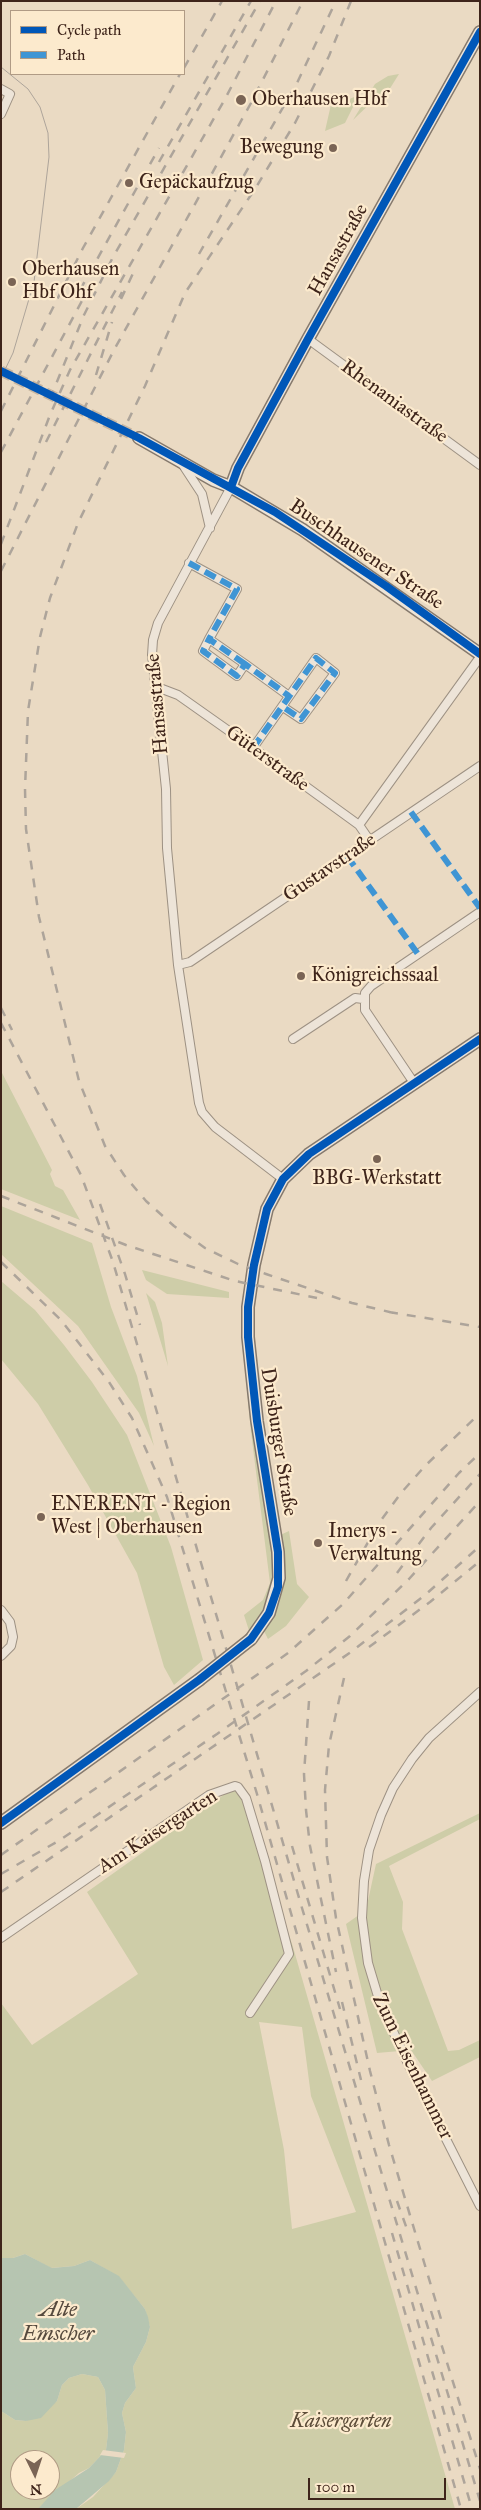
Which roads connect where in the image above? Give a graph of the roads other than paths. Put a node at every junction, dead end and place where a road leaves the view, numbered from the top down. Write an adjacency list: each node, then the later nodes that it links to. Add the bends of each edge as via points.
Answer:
1 (480, 32): 4 (main road, Hansastraße)
2 (1, 89): 3 (street, via 10,94)
3 (1, 114)
4 (308, 339): 7 (street, Rhenaniastraße); 8 (main road, Hansastraße, via 238,468)
5 (139, 438): 6 (main road, Buschhausener Straße)
6 (182, 463): 8 (main road, Buschhausener Straße); 9 (street, via 202,494)
7 (480, 465)
8 (231, 487): 9 (street, Hansastraße); 12 (main road, Buschhausener Straße, via 303,530)
9 (210, 528): 10 (street, Hansastraße)
10 (190, 563): 11 (street, via 237,588); 14 (street, Hansastraße, via 155,629 152,655)
11 (209, 639): 13 (street); 13 (street, via 203,651 237,676)
12 (480, 655): 19 (street)
13 (245, 664): 15 (street)
14 (156, 687): 17 (street, Güterstraße, via 178,695); 22 (street, Hansastraße)
15 (289, 696): 16 (street); 16 (street, via 316,658 335,672 302,719)
16 (283, 707): 17 (street)
17 (252, 748): 19 (street, Güterstraße)
18 (480, 766): 20 (street, Gustavstraße)
19 (359, 825): 20 (street, Güterstraße)
20 (370, 840): 22 (street, Gustavstraße, via 190,962)
21 (480, 912): 23 (street, via 371,986)
22 (178, 965): 27 (street, Hansastraße, via 202,1112 215,1127)
23 (363, 999): 24 (street, via 355,998); 26 (street, via 367,1013)
24 (293, 1039)
25 (480, 1039): 26 (main road, Duisburger Straße)
26 (414, 1084): 27 (main road, Duisburger Straße, via 320,1146)
27 (283, 1179): 31 (main road, Duisburger Straße, bridge, via 261,1227 248,1308 250,1366 279,1570 272,1606 251,1639)
28 (1, 1610): 29 (street, via 11,1626 13,1637 11,1646)
29 (1, 1656)
30 (480, 1692): 34 (street, Zum Eisenhammer, via 429,1738 393,1788 370,1850 362,1918 368,1963 382,2010)
31 (1, 1823)
32 (1, 1938): 33 (street, Am Kaisergarten, via 209,1795 238,1787 246,1798 289,1954)
33 (250, 2013)
34 (480, 2206)

